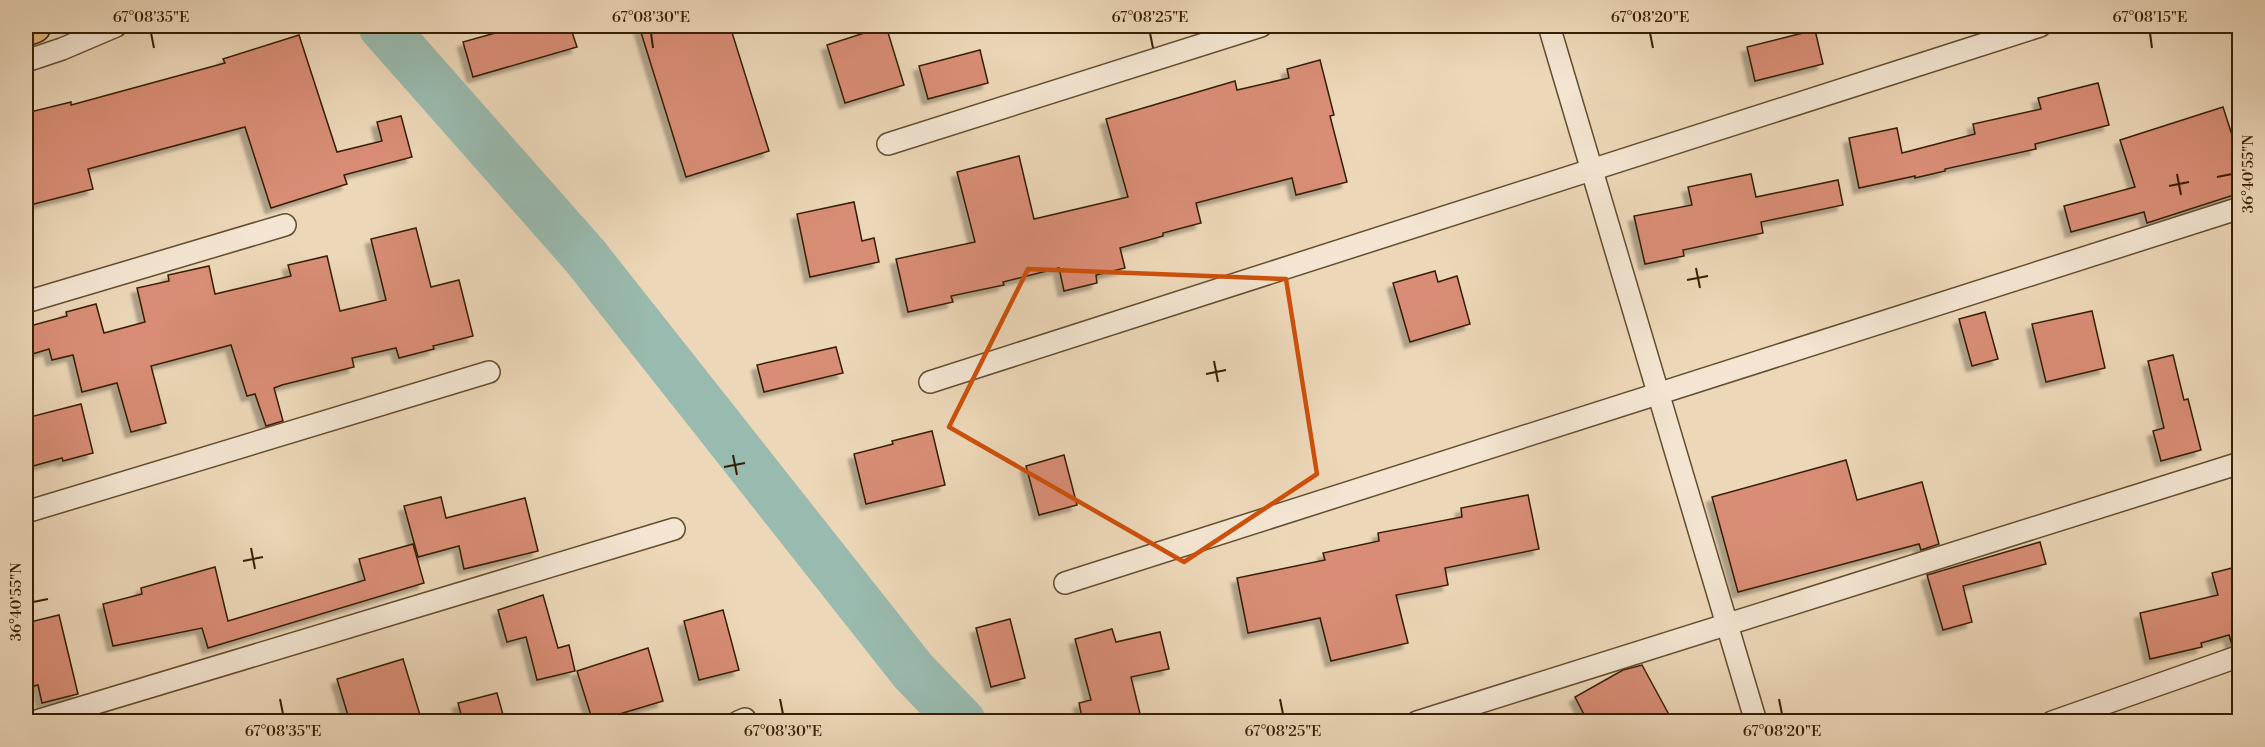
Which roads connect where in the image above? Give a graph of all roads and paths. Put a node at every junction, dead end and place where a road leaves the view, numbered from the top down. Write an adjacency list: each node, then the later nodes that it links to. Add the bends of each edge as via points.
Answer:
1 (34, 26): 6 (main road)
2 (116, 26): 7 (street)
3 (1261, 26): 8 (street)
4 (1549, 26): 9 (street)
5 (2040, 26): 9 (street)
6 (26, 29)
7 (26, 62)
8 (888, 144)
9 (1592, 169): 14 (street); 15 (street)
10 (2240, 208): 15 (street)
11 (285, 225): 12 (street)
12 (26, 302)
13 (489, 372): 17 (street)
14 (930, 382)
15 (1659, 393): 19 (street); 20 (street)
16 (2240, 463): 20 (street)
17 (26, 512)
18 (674, 529): 22 (street)
19 (1065, 583)
20 (1727, 623): 23 (street); 24 (street)
21 (2240, 656): 25 (street)
22 (33, 722)
23 (1417, 722)
24 (1756, 722)
25 (2052, 722)

